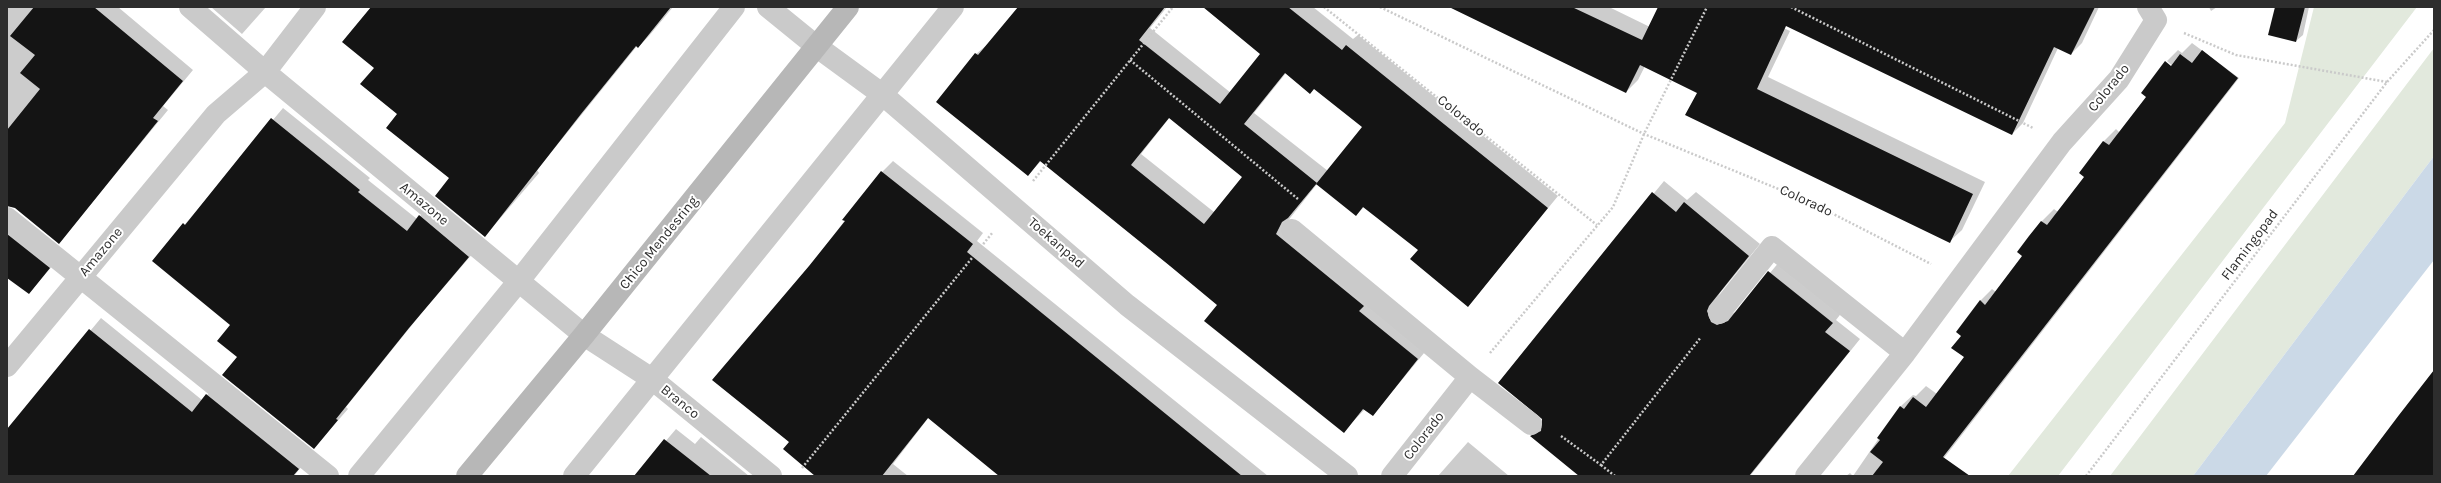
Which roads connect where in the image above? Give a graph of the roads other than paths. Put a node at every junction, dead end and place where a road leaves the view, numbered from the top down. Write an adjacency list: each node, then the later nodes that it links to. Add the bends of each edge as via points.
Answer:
1 (190, 7): 9 (street, Amazone)
2 (315, 7): 9 (street, Amazone)
3 (734, 7): 14 (street)
4 (768, 7): 8 (street, Toekanpad)
5 (848, 7): 8 (street, Chico Mendesring)
6 (953, 7): 10 (street)
7 (2152, 14): 17 (street, Colorado, via 2119,79 2062,142 1962,280)
8 (816, 46): 10 (street, Toekanpad); 16 (street, Chico Mendesring)
9 (265, 72): 13 (street, Amazone, via 216,114); 14 (street, Amazone)
10 (883, 95): 20 (street); 27 (street, Toekanpad, via 1127,305)
11 (7, 218): 13 (street)
12 (1292, 230): 19 (street)
13 (82, 276): 18 (street, Amazone); 22 (street)
14 (518, 282): 16 (street, Amazone); 23 (street)
15 (1720, 313): 17 (street, via 1772,247)
16 (584, 336): 20 (street, Branco); 24 (street, Chico Mendesring)
17 (1905, 353): 29 (street, Colorado)
18 (7, 366)
19 (1470, 377): 21 (street); 28 (street, Colorado)
20 (652, 380): 25 (street); 26 (street, Branco)
21 (1531, 424)
22 (328, 476)
23 (359, 476)
24 (468, 476)
25 (574, 476)
26 (771, 476)
27 (1347, 476)
28 (1392, 476)
29 (1806, 476)

